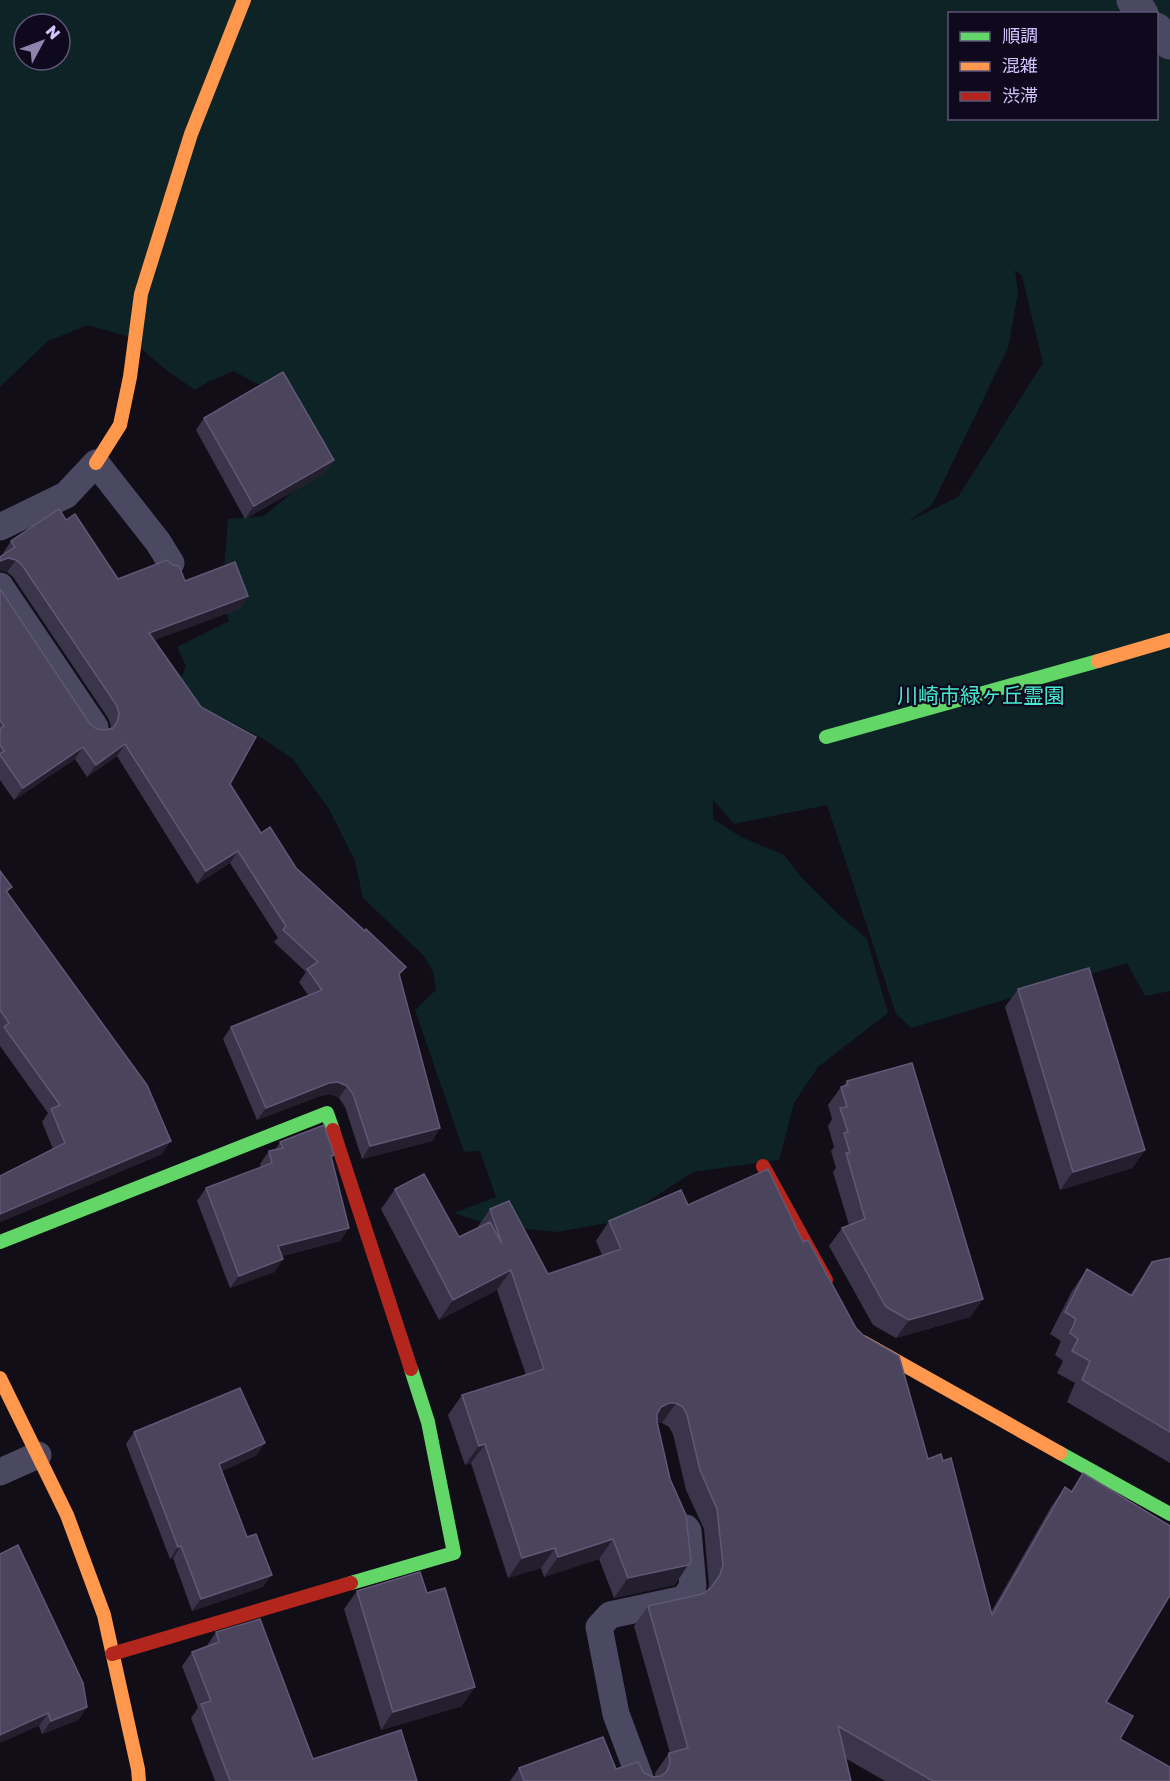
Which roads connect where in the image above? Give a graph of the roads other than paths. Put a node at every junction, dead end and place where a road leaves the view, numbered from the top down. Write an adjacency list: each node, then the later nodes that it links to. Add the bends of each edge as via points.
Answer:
1 (243, 0): 4 (street, via 191,134 141,294 120,425)
2 (1158, 31): 3 (street)
3 (1170, 43)
4 (96, 463): 5 (lane, via 66,495); 6 (lane)
5 (0, 527)
6 (171, 563)
7 (0, 586): 9 (lane)
8 (1170, 640): 10 (street)
9 (95, 727)
10 (826, 737)
11 (763, 1166): 13 (street)
12 (0, 1242): 20 (street, via 327,1113 428,1422 454,1553)
13 (831, 1289)
14 (853, 1329): 19 (street, via 859,1339)
15 (0, 1378): 16 (street)
16 (38, 1455): 17 (lane); 20 (street, via 67,1515 104,1615)
17 (0, 1472)
18 (675, 1504): 22 (lane, via 688,1531 693,1586 684,1599 610,1615 599,1627 616,1714)
19 (1170, 1514)
20 (112, 1654): 21 (street)
21 (139, 1781)
22 (641, 1781)

